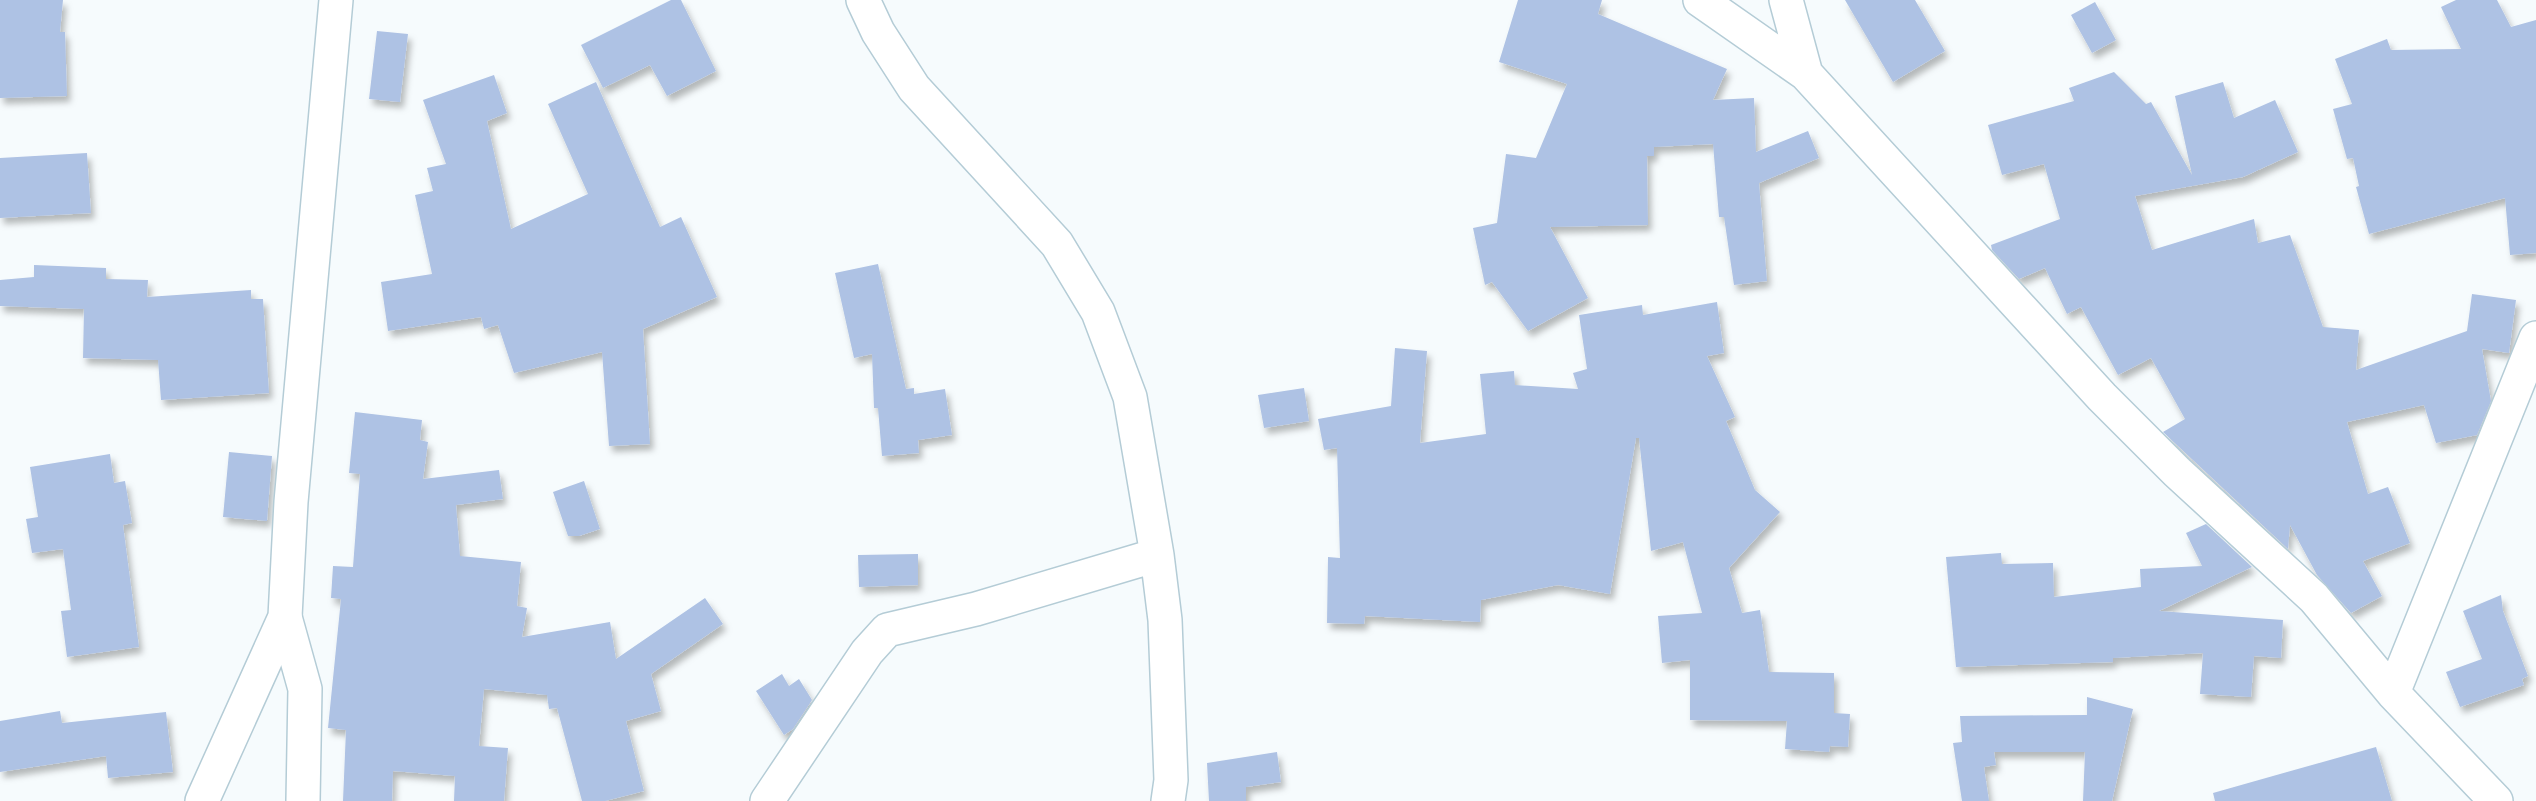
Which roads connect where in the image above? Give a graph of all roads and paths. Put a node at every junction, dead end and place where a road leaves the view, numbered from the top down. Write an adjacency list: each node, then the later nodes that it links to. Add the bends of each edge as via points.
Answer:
1 (336, 0): 8 (street, via 291,502)
2 (862, 0): 7 (street, via 914,88 1057,244 1098,312 1130,397)
3 (1700, 0): 5 (street)
4 (1786, 0): 5 (street)
5 (1806, 74): 9 (street, via 2102,397 2314,598)
6 (2536, 338): 9 (street)
7 (1157, 555): 12 (street, via 976,609 887,630 867,652); 13 (street, via 1165,620 1171,780)
8 (285, 617): 10 (street); 11 (street, via 305,689)
9 (2393, 693): 14 (street)
10 (202, 801)
11 (303, 801)
12 (767, 801)
13 (1168, 801)
14 (2496, 801)

